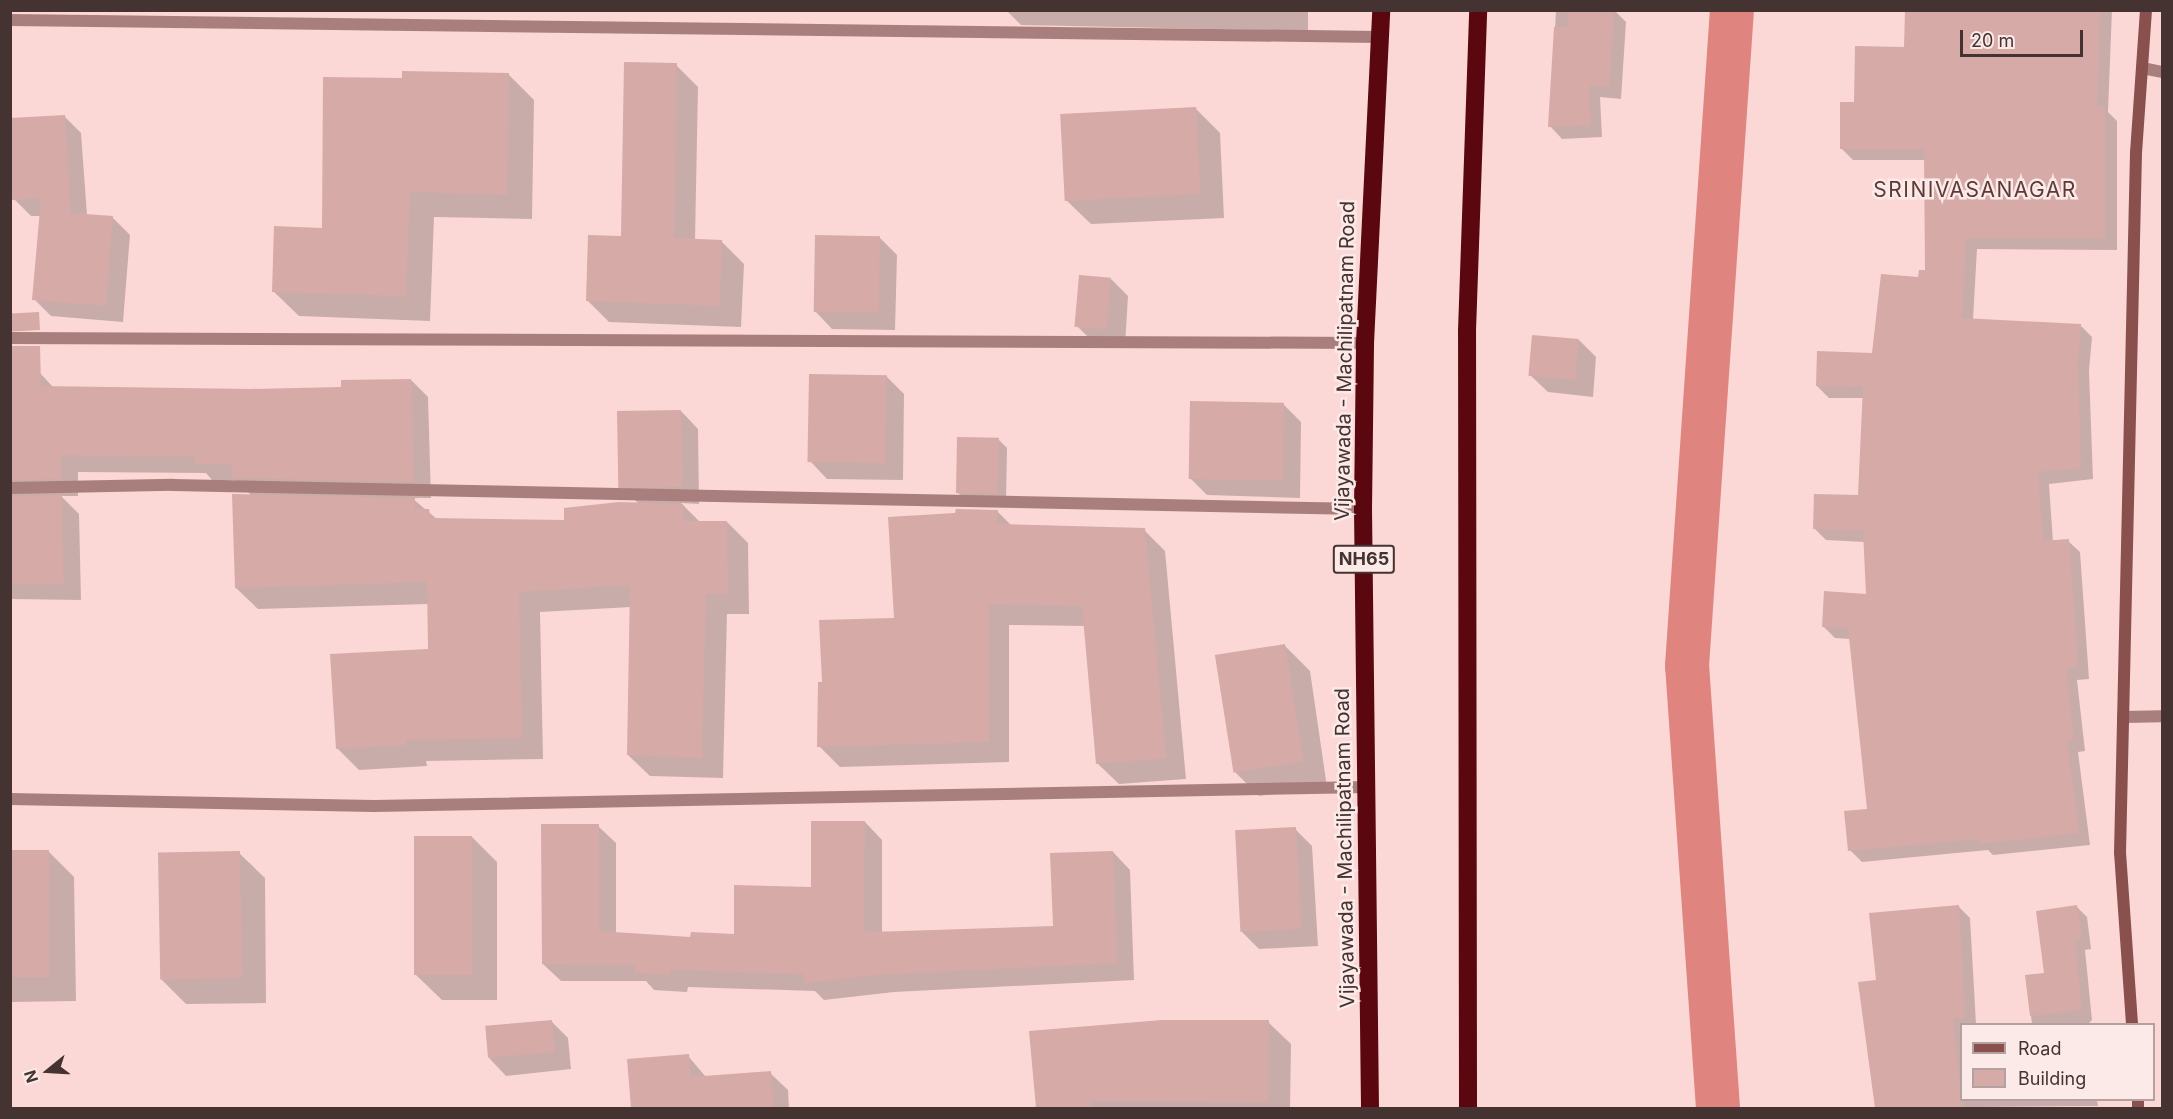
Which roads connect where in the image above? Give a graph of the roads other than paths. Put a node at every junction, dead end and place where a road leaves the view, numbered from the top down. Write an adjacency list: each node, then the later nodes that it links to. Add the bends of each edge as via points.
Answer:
1 (1381, 10): 5 (highway, Vijayawada - Machilipatnam Road / NH65)
2 (1478, 10): 18 (highway, via 1467,331)
3 (2146, 10): 6 (street)
4 (10, 20): 5 (street)
5 (1379, 37): 9 (highway, Vijayawada - Machilipatnam Road / NH65)
6 (2142, 69): 7 (street); 13 (street, via 2136,153)
7 (2163, 72)
8 (10, 338): 9 (street)
9 (1365, 343): 11 (highway, Vijayawada - Machilipatnam Road / NH65)
10 (10, 488): 11 (street, via 185,485)
11 (1363, 508): 14 (highway, Vijayawada - Machilipatnam Road / NH65)
12 (2163, 716): 13 (street)
13 (2122, 717): 16 (street, via 2120,853)
14 (1367, 787): 15 (street, via 374,806); 17 (highway, Vijayawada - Machilipatnam Road / NH65)
15 (10, 799)
16 (2132, 1023)
17 (1370, 1108)
18 (1468, 1108)

